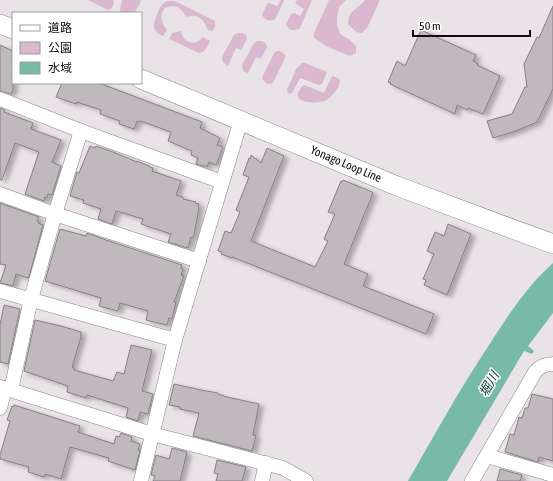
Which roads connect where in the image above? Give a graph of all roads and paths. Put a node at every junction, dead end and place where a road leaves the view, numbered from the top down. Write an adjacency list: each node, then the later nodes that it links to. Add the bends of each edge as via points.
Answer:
1 (0, 24): 2 (main road)
2 (12, 29)
3 (142, 80): 5 (main road, Yonago Loop Line)
4 (0, 99): 6 (street)
5 (241, 120): 7 (street); 10 (main road, Yonago Loop Line, via 397,186)
6 (81, 131): 7 (street); 9 (street)
7 (222, 182): 11 (street)
8 (0, 194): 9 (street)
9 (55, 214): 11 (street); 13 (street)
10 (553, 244)
11 (199, 261): 14 (street)
12 (0, 290): 13 (street)
13 (31, 299): 14 (street); 16 (street)
14 (175, 340): 18 (street)
15 (553, 364): 19 (street, via 539,367 535,372)
16 (5, 388): 17 (street); 18 (street)
17 (0, 408)
18 (152, 434): 20 (street); 22 (street)
19 (487, 456): 21 (street); 25 (street)
20 (266, 463): 23 (street); 24 (street, via 283,468)
21 (553, 475)
22 (141, 481)
23 (262, 481)
24 (306, 481)
25 (472, 481)

